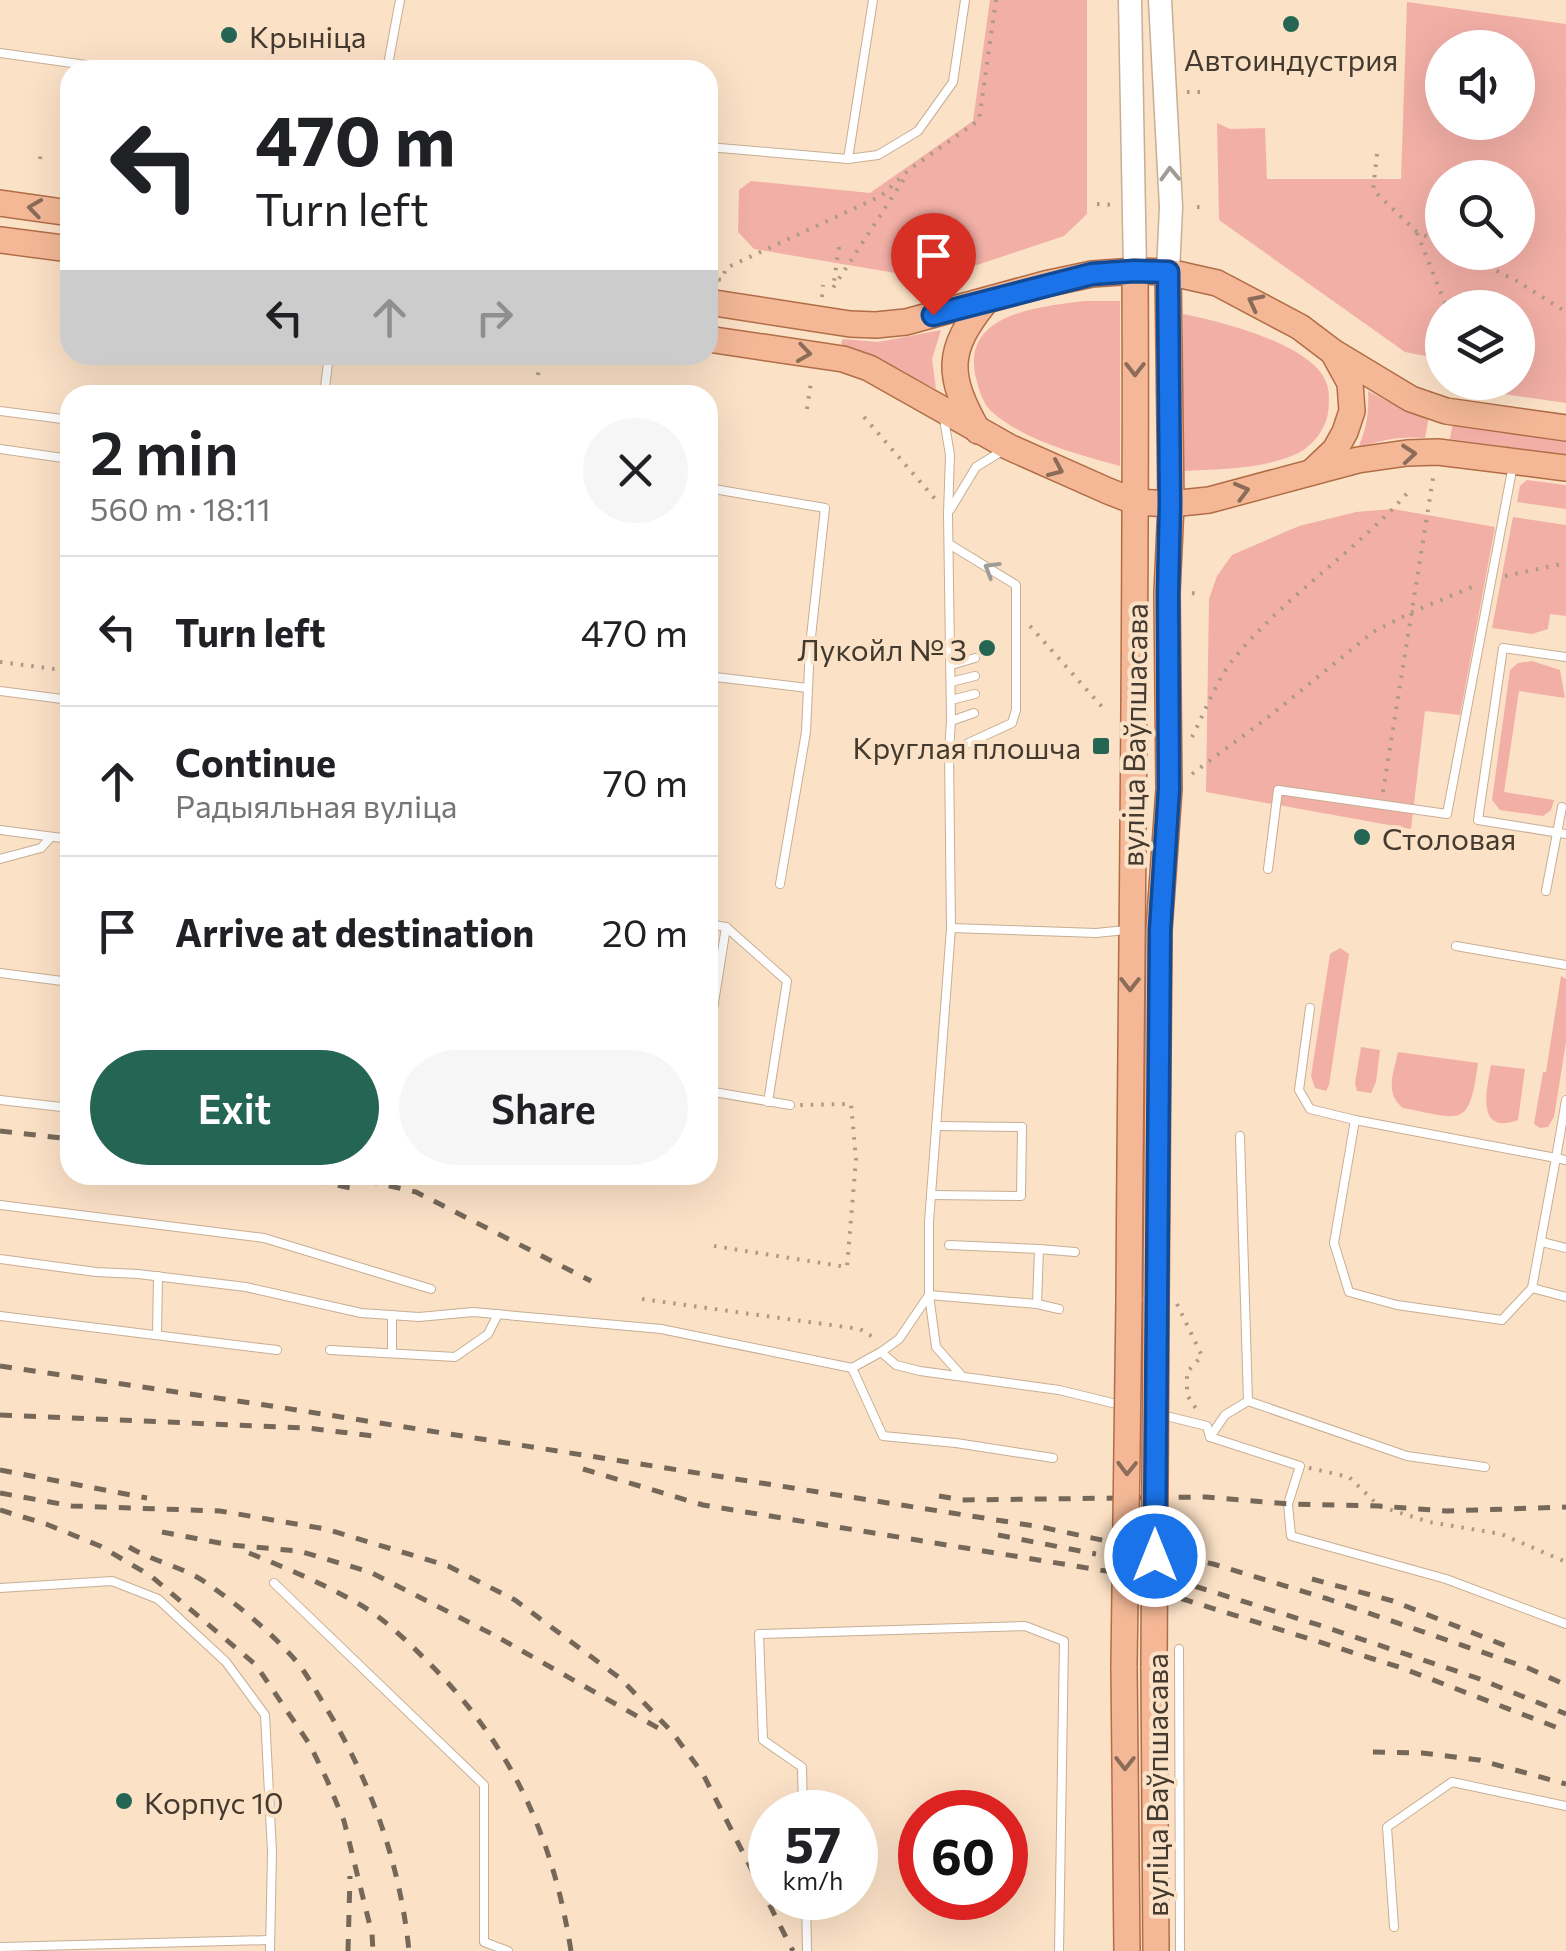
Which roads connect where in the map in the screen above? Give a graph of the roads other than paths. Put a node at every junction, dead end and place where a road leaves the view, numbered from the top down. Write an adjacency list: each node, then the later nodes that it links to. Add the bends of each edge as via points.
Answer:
1 (400, 0): 7 (lane)
2 (873, 0): 10 (lane)
3 (965, 0): 10 (lane, via 953,82 918,132 878,155)
4 (1130, 0): 15 (main road, вуліца Ваўпшасава)
5 (1160, 0): 16 (main road, вуліца Ваўпшасава, one-way to 5)
6 (0, 53): 8 (lane)
7 (389, 60)
8 (60, 61)
9 (718, 148): 10 (lane)
10 (848, 158)
11 (0, 203): 12 (main road, one-way to 11)
12 (60, 212)
13 (1, 245): 14 (main road)
14 (60, 249)
15 (1134, 271): 16 (main road); 17 (main road, via 1092,274); 33 (main road, вуліца Ваўпшасава, one-way to 33)
16 (1168, 272): 20 (main road, one-way to 16, via 1245,296); 34 (main road, вуліца Ваўпшасава)
17 (986, 301): 18 (main road, via 876,325); 25 (main road, via 962,334 954,367)
18 (718, 304)
19 (718, 340): 22 (main road, one-way to 22, via 843,359)
20 (1333, 352): 24 (main road, via 1411,399 1446,411); 31 (main road, via 1350,383 1352,411 1335,450)
21 (0, 411): 23 (lane)
22 (943, 412): 25 (main road); 35 (lane)
23 (60, 419)
24 (1566, 428)
25 (978, 430): 26 (main road)
26 (1008, 447): 33 (main road, one-way to 33); 35 (lane, via 976,467)
27 (0, 449): 28 (lane)
28 (60, 458)
29 (1514, 461): 30 (main road); 31 (main road, one-way to 29, via 1438,452); 65 (lane, via 1446,814 1278,790)
30 (1566, 468)
31 (1313, 471): 34 (main road, one-way to 31)
32 (718, 490): 49 (lane, via 825,508)
33 (1136, 502): 34 (main road); 71 (main road, вуліца Ваўпшасава)
34 (1170, 504): 131 (main road, вуліца Ваўпшасава, bridge, via 1169,789 1160,930 1166,1300 1154,1666)
35 (948, 514): 36 (lane)
36 (948, 544): 37 (lane, one-way to 36, via 1016,585); 41 (lane)
37 (1016, 646): 38 (lane); 42 (lane)
38 (1002, 650)
39 (1566, 657): 61 (lane, via 1503,648 1478,820)
40 (976, 658): 41 (lane)
41 (950, 665): 46 (lane)
42 (1016, 665): 43 (lane); 47 (lane)
43 (1002, 669)
44 (718, 676): 49 (lane)
45 (975, 676): 46 (lane)
46 (951, 682): 53 (lane)
47 (1016, 684): 48 (lane); 54 (lane)
48 (1002, 687)
49 (808, 688): 66 (lane)
50 (0, 691): 52 (lane)
51 (975, 694): 53 (lane)
52 (60, 699)
53 (951, 700): 57 (lane)
54 (1016, 700): 55 (lane); 58 (lane, via 1012,723)
55 (1002, 704)
56 (974, 714): 57 (lane)
57 (951, 721): 58 (lane)
58 (950, 752): 70 (lane)
59 (1562, 807): 61 (lane)
60 (0, 830): 62 (lane)
61 (1561, 833): 67 (lane)
62 (50, 838): 63 (lane); 64 (lane, via 41,848)
63 (60, 838)
64 (0, 859)
65 (1268, 869)
66 (780, 884)
67 (1546, 891)
68 (718, 926): 69 (lane)
69 (726, 927): 75 (lane); 81 (lane, via 787,981)
70 (951, 928): 71 (lane); 85 (lane)
71 (1131, 930): 130 (main road, вуліца Ваўпшасава, one-way to 130, bridge)
72 (1456, 946): 73 (lane)
73 (1566, 965)
74 (0, 973): 76 (lane)
75 (718, 977)
76 (60, 981)
77 (1310, 1008): 84 (lane, via 1300,1090 1310,1109)
78 (718, 1093): 81 (lane)
79 (0, 1100): 83 (lane)
80 (1566, 1100): 87 (lane)
81 (768, 1102): 82 (lane)
82 (790, 1105)
83 (60, 1107)
84 (1355, 1120): 87 (lane); 97 (lane, via 1334,1243 1349,1292 1502,1320)
85 (936, 1126): 88 (lane); 88 (lane, via 1022,1126 1021,1196)
86 (1240, 1136): 113 (lane)
87 (1561, 1159): 90 (lane)
88 (932, 1195): 99 (lane)
89 (0, 1206): 98 (lane, via 264,1238)
90 (1542, 1242): 92 (lane); 97 (lane)
91 (949, 1245): 93 (lane)
92 (1566, 1248)
93 (1039, 1249): 94 (lane); 101 (lane)
94 (1075, 1252)
95 (0, 1259): 96 (lane)
96 (158, 1276): 104 (lane); 106 (lane)
97 (1532, 1288): 100 (lane)
98 (431, 1289)
99 (929, 1295): 101 (lane); 109 (lane); 112 (lane, via 936,1347)
100 (1566, 1296)
101 (1038, 1304): 102 (lane)
102 (1059, 1309)
103 (498, 1314): 104 (lane); 110 (lane, via 488,1334 455,1357); 111 (lane, via 661,1329)
104 (392, 1315): 110 (lane)
105 (0, 1316): 106 (lane)
106 (157, 1334): 107 (lane)
107 (277, 1350)
108 (330, 1350): 110 (lane)
109 (885, 1350): 111 (lane); 112 (lane, via 896,1365)
110 (392, 1354)
111 (852, 1368): 115 (lane, via 883,1436)
112 (962, 1377): 114 (lane, via 1059,1390 1207,1426)
113 (1248, 1401): 114 (lane, via 1225,1415); 116 (lane, via 1408,1456)
114 (1210, 1438): 119 (lane, via 1300,1466 1288,1504 1291,1536 1446,1579)
115 (1053, 1458)
116 (1485, 1467)
117 (274, 1583): 127 (lane, via 484,1784 484,1942)
118 (0, 1588): 125 (lane, via 112,1581 158,1599 226,1662 265,1715)
119 (1566, 1624)
120 (1179, 1649): 132 (lane)
121 (803, 1790): 129 (lane, via 802,1767 763,1740 759,1634 1025,1626 1064,1640)
122 (1566, 1806): 124 (lane, via 1452,1782 1386,1826)
123 (806, 1920): 128 (lane)
124 (1394, 1927)
125 (270, 1946): 126 (lane)
126 (0, 1947)
127 (508, 1951)
128 (807, 1951)
129 (1059, 1951)
130 (1127, 1951)
131 (1156, 1951)
132 (1180, 1951)

